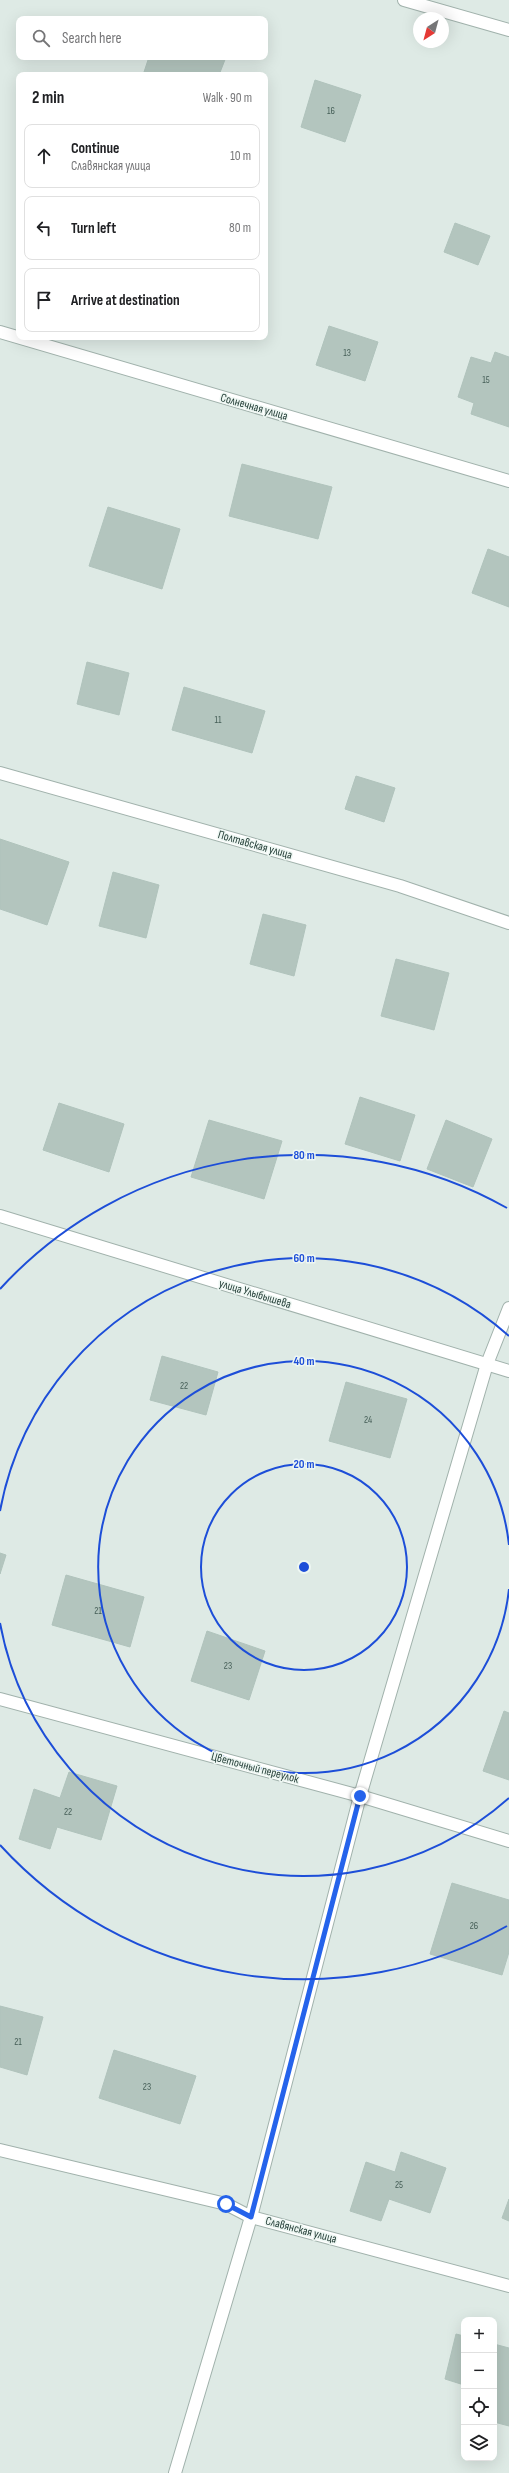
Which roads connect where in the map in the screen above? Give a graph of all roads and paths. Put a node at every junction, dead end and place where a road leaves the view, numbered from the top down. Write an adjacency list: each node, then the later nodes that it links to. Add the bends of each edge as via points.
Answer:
1 (404, 0): 2 (street)
2 (509, 30)
3 (0, 332): 4 (street, Солнечная улица)
4 (16, 337)
5 (27, 340): 6 (street, Солнечная улица)
6 (509, 481)
7 (0, 772): 8 (street, Полтавская улица, via 400,886)
8 (509, 923)
9 (0, 1216): 11 (street, улица Улыбышева)
10 (509, 1308): 11 (street)
11 (487, 1364): 12 (street, улица Улыбышева); 14 (street)
12 (509, 1371)
13 (0, 1699): 14 (street, Цветочный переулок)
14 (360, 1796): 15 (street, Цветочный переулок); 17 (street)
15 (509, 1841)
16 (0, 2150): 17 (street, Славянская улица, via 226,2204)
17 (251, 2217): 18 (street, Славянская улица); 19 (street)
18 (509, 2286)
19 (175, 2473)

